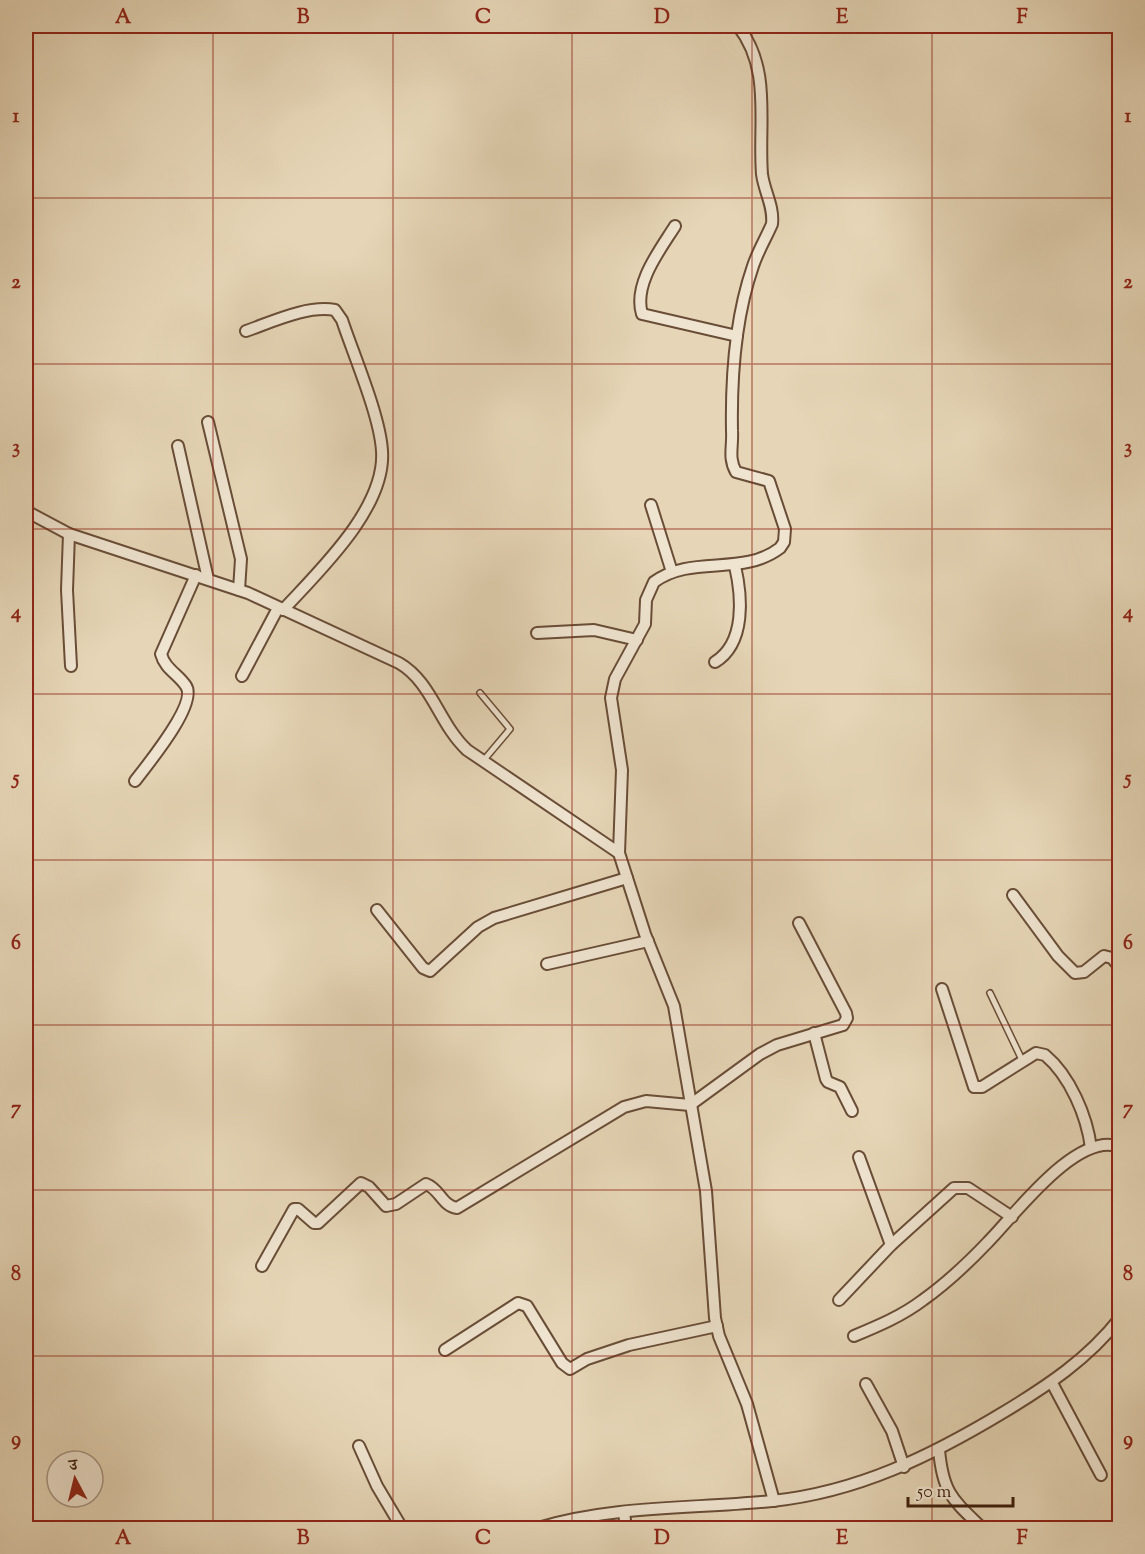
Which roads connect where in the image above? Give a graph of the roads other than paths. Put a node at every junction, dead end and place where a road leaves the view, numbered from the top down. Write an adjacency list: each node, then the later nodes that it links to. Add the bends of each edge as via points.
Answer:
1 (738, 26): 4 (street, via 755,53 760,78 762,177 773,214 747,286)
2 (675, 226): 4 (street, via 645,281 640,302 642,314)
3 (246, 331): 15 (street, via 298,314 335,310 342,320 382,450 376,486 360,519 342,545)
4 (737, 336): 10 (street, via 731,464 742,475 769,481 785,536 775,553)
5 (208, 422): 14 (street, via 242,559)
6 (178, 446): 13 (street)
7 (651, 505): 11 (street)
8 (26, 512): 9 (street)
9 (69, 534): 12 (street); 19 (street)
10 (735, 566): 11 (street, via 688,567); 18 (street, via 742,601 738,624 728,650)
11 (672, 572): 17 (street, via 654,582 649,590 645,624)
12 (196, 575): 13 (street); 23 (street, via 161,654 169,670 186,686 188,700 172,731)
13 (208, 579): 14 (street)
14 (239, 590): 15 (street)
15 (280, 609): 20 (street); 22 (street, via 410,669 454,738)
16 (537, 633): 17 (street, via 594,630)
17 (638, 640): 24 (street, via 615,679 611,698 622,770)
18 (715, 662)
19 (71, 666)
20 (242, 676)
21 (480, 693): 22 (lane, via 510,729)
22 (483, 761): 24 (street)
23 (135, 781)
24 (619, 853): 25 (street)
25 (627, 878): 27 (street, via 494,918 478,927 430,971 423,968); 29 (street)
26 (1013, 895): 31 (street, via 1075,973 1084,972 1104,956 1112,958)
27 (377, 910)
28 (799, 923): 34 (street, via 847,1018 843,1025)
29 (648, 941): 30 (street); 36 (street, via 674,1006)
30 (547, 964)
31 (1119, 968)
32 (942, 989): 35 (street, via 974,1087 982,1087)
33 (990, 993): 35 (lane)
34 (814, 1033): 36 (street, via 760,1054); 37 (street, via 826,1078 840,1087)
35 (1023, 1062): 39 (street, via 1036,1053 1050,1059 1084,1116)
36 (690, 1105): 43 (street, via 646,1101 624,1107 457,1208 446,1204 434,1187 426,1184 396,1204 386,1206 361,1183 318,1222 314,1223 298,1209 291,1212); 46 (street, via 706,1191)
37 (852, 1111)
38 (1119, 1147): 39 (street)
39 (1091, 1148): 41 (street, via 1044,1180)
40 (859, 1157): 42 (street)
41 (1012, 1217): 42 (street, via 968,1188 959,1187); 47 (street, via 970,1261 923,1300 890,1321)
42 (891, 1245): 44 (street)
43 (262, 1266)
44 (839, 1300)
45 (1119, 1318): 49 (street, via 1086,1355)
46 (717, 1326): 48 (street, via 629,1345 570,1369 562,1363 527,1305 518,1303); 55 (street, via 747,1404)
47 (854, 1336)
48 (445, 1350)
49 (1052, 1383): 52 (street); 54 (street)
50 (866, 1384): 53 (street, via 892,1431)
51 (359, 1446): 57 (street)
52 (939, 1450): 53 (street); 60 (street, via 945,1487)
53 (904, 1467): 55 (street, via 856,1485)
54 (1101, 1475)
55 (774, 1501): 56 (street)
56 (624, 1512): 58 (street); 59 (street)
57 (402, 1528)
58 (538, 1528)
59 (626, 1528)
60 (982, 1528)

